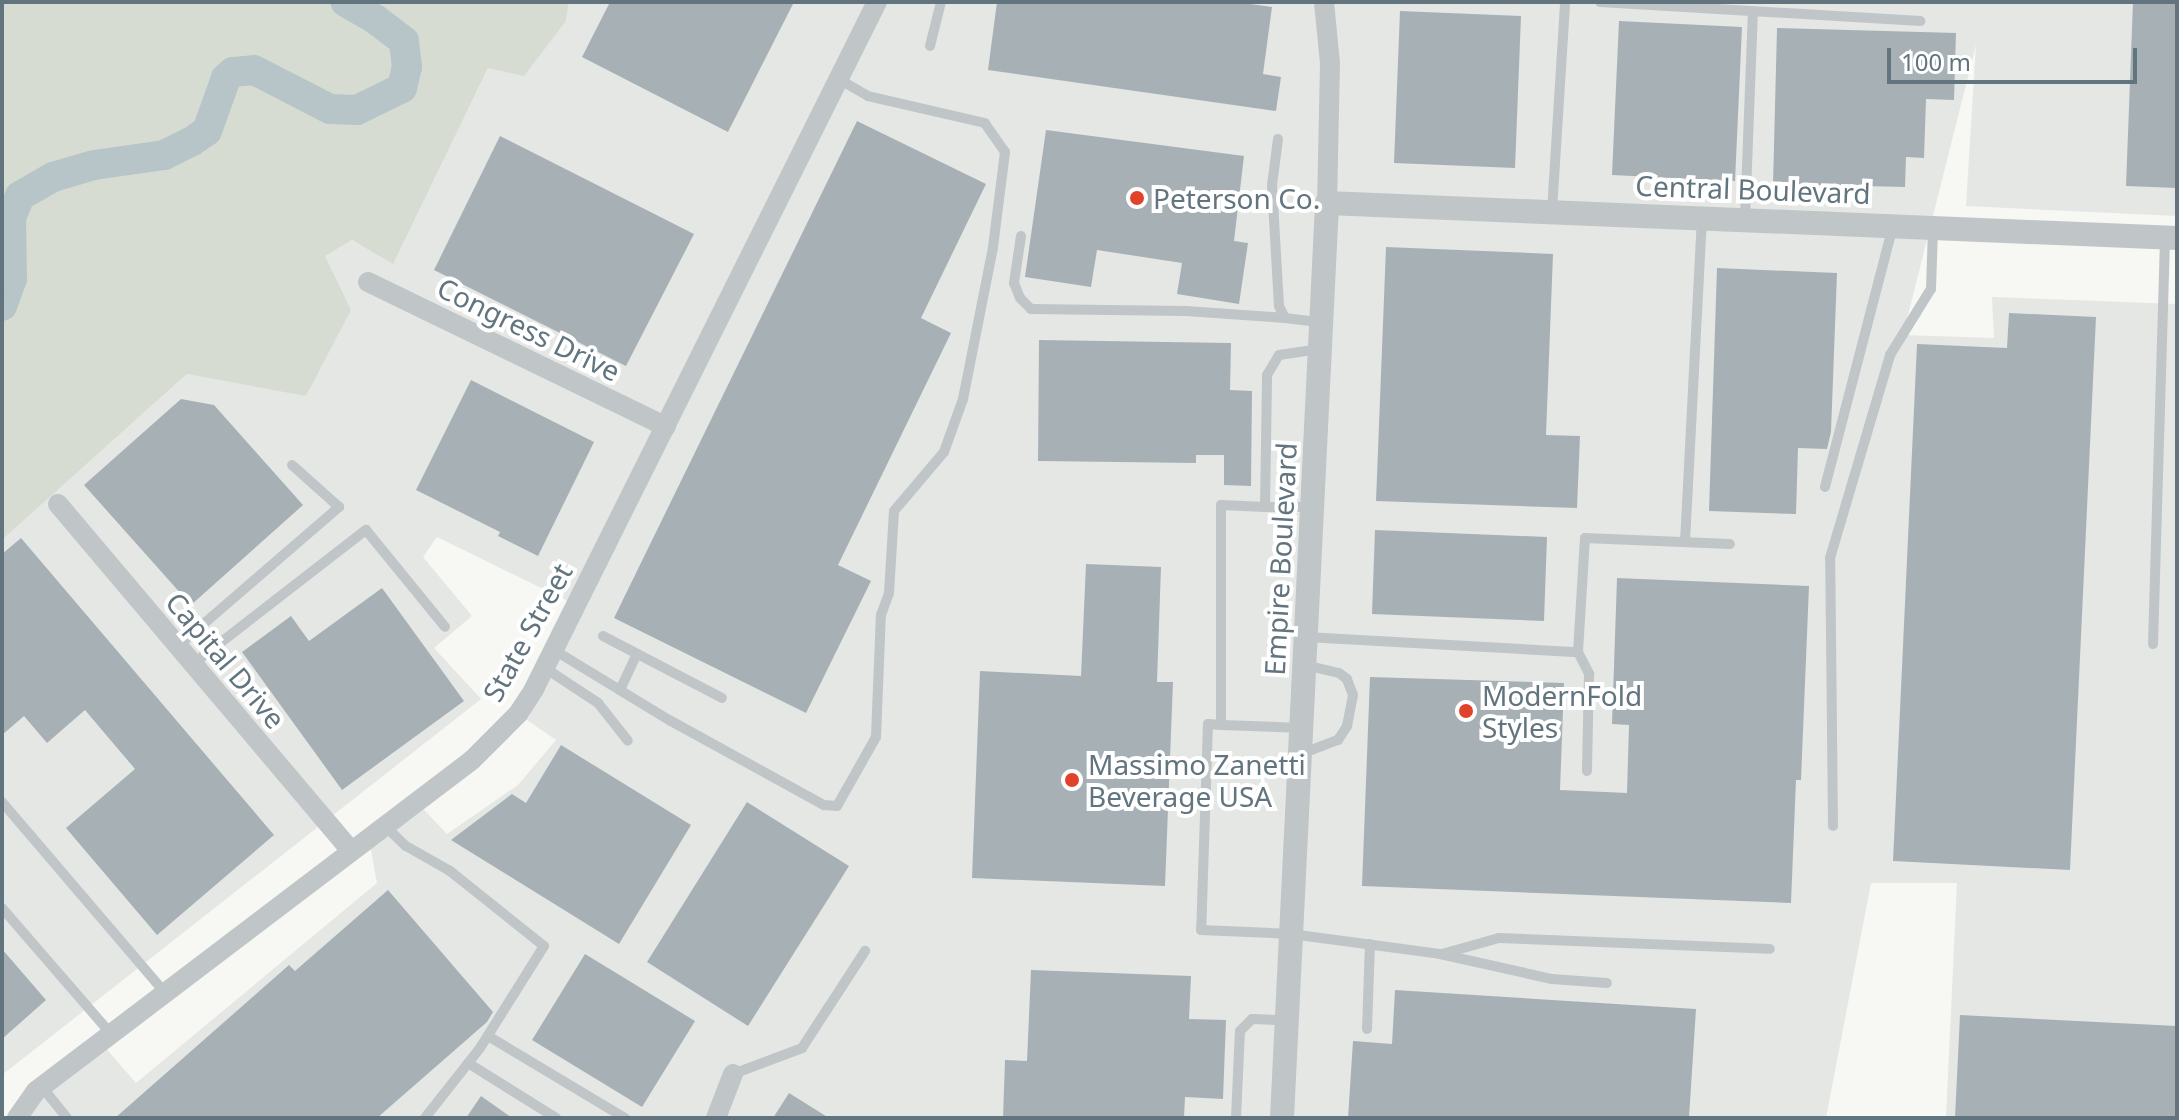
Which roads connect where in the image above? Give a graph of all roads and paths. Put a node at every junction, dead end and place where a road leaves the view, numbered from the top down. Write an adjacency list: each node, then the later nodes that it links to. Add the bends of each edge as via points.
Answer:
1 (877, 2): 9 (street, State Street)
2 (941, 2): 8 (lane)
3 (1324, 2): 11 (street, Empire Boulevard, via 1330,63)
4 (1565, 2): 12 (lane)
5 (1600, 2): 6 (lane)
6 (1753, 11): 7 (lane); 14 (lane)
7 (1920, 21)
8 (930, 46)
9 (840, 80): 23 (street, State Street); 41 (lane, via 868,96 985,123 1005,152 993,247 963,399 944,452 894,511 889,593 881,615 876,737 837,806 824,805)
10 (1278, 139): 20 (lane, via 1272,185 1276,286)
11 (1327, 203): 12 (street, Central Boulevard); 21 (street, Empire Boulevard)
12 (1552, 211): 13 (street, Central Boulevard)
13 (1702, 217): 14 (street, Central Boulevard); 29 (lane)
14 (1745, 218): 15 (street, Central Boulevard)
15 (1893, 224): 16 (street, Central Boulevard); 25 (lane)
16 (1933, 226): 18 (street, Central Boulevard); 50 (lane, via 1931,289 1890,355 1830,558)
17 (1021, 236): 20 (lane, via 1014,283 1031,309)
18 (2171, 238): 34 (lane)
19 (368, 282): 23 (street, Congress Drive)
20 (1285, 318): 21 (lane)
21 (1319, 322): 22 (street, Empire Boulevard)
22 (1319, 349): 27 (lane, via 1279,355 1267,375); 28 (street, Empire Boulevard)
23 (666, 427): 38 (street, State Street)
24 (292, 465): 35 (lane, via 339,507)
25 (1825, 487)
26 (58, 504): 35 (street, Capital Drive)
27 (1265, 507): 28 (lane); 43 (lane, via 1221,505)
28 (1313, 508): 33 (street, Empire Boulevard)
29 (1685, 542): 30 (lane); 36 (lane, via 1585,538)
30 (1730, 544)
31 (445, 627): 39 (lane, via 366,530)
32 (603, 636): 37 (lane)
33 (1306, 637): 36 (lane); 40 (street, Empire Boulevard)
34 (2153, 644)
35 (178, 646): 39 (street, Capital Drive)
36 (1578, 652): 47 (lane, via 1589,674)
37 (637, 654): 41 (lane); 42 (lane)
38 (549, 659): 41 (lane); 45 (lane, via 598,703); 49 (street, State Street, via 497,739)
39 (193, 664): 51 (street, Capital Drive)
40 (1305, 665): 44 (street, Empire Boulevard); 46 (lane, via 1339,673 1353,695 1347,726 1338,740)
41 (620, 690)
42 (722, 698)
43 (1221, 725): 44 (lane); 53 (lane, via 1208,724 1201,930)
44 (1301, 728): 46 (street, Empire Boulevard)
45 (628, 741)
46 (1300, 755): 53 (street, Empire Boulevard)
47 (1587, 771)
48 (2, 802): 59 (lane)
49 (385, 826): 51 (street, State Street); 63 (lane, via 544,946)
50 (1833, 826)
51 (351, 851): 59 (street, State Street)
52 (2, 908): 62 (lane)
53 (1291, 934): 54 (lane); 60 (street, Empire Boulevard)
54 (1370, 944): 57 (lane); 61 (lane)
55 (1770, 949): 57 (lane, via 1499,938)
56 (865, 951): 65 (lane, via 802,1048)
57 (1440, 954): 58 (lane, via 1552,979)
58 (1607, 983)
59 (165, 993): 62 (street, State Street)
60 (1287, 1020): 73 (lane, via 1252,1019 1240,1031); 74 (street, Empire Boulevard)
61 (1367, 1029)
62 (111, 1034): 66 (street, State Street)
63 (488, 1036): 64 (lane); 71 (lane)
64 (468, 1063): 69 (lane); 70 (lane)
65 (733, 1074): 72 (street)
66 (42, 1087): 67 (street, State Street); 68 (lane)
67 (17, 1118)
68 (67, 1118)
69 (425, 1118)
70 (556, 1118)
71 (625, 1118)
72 (716, 1118)
73 (1236, 1118)
74 (1282, 1118)

